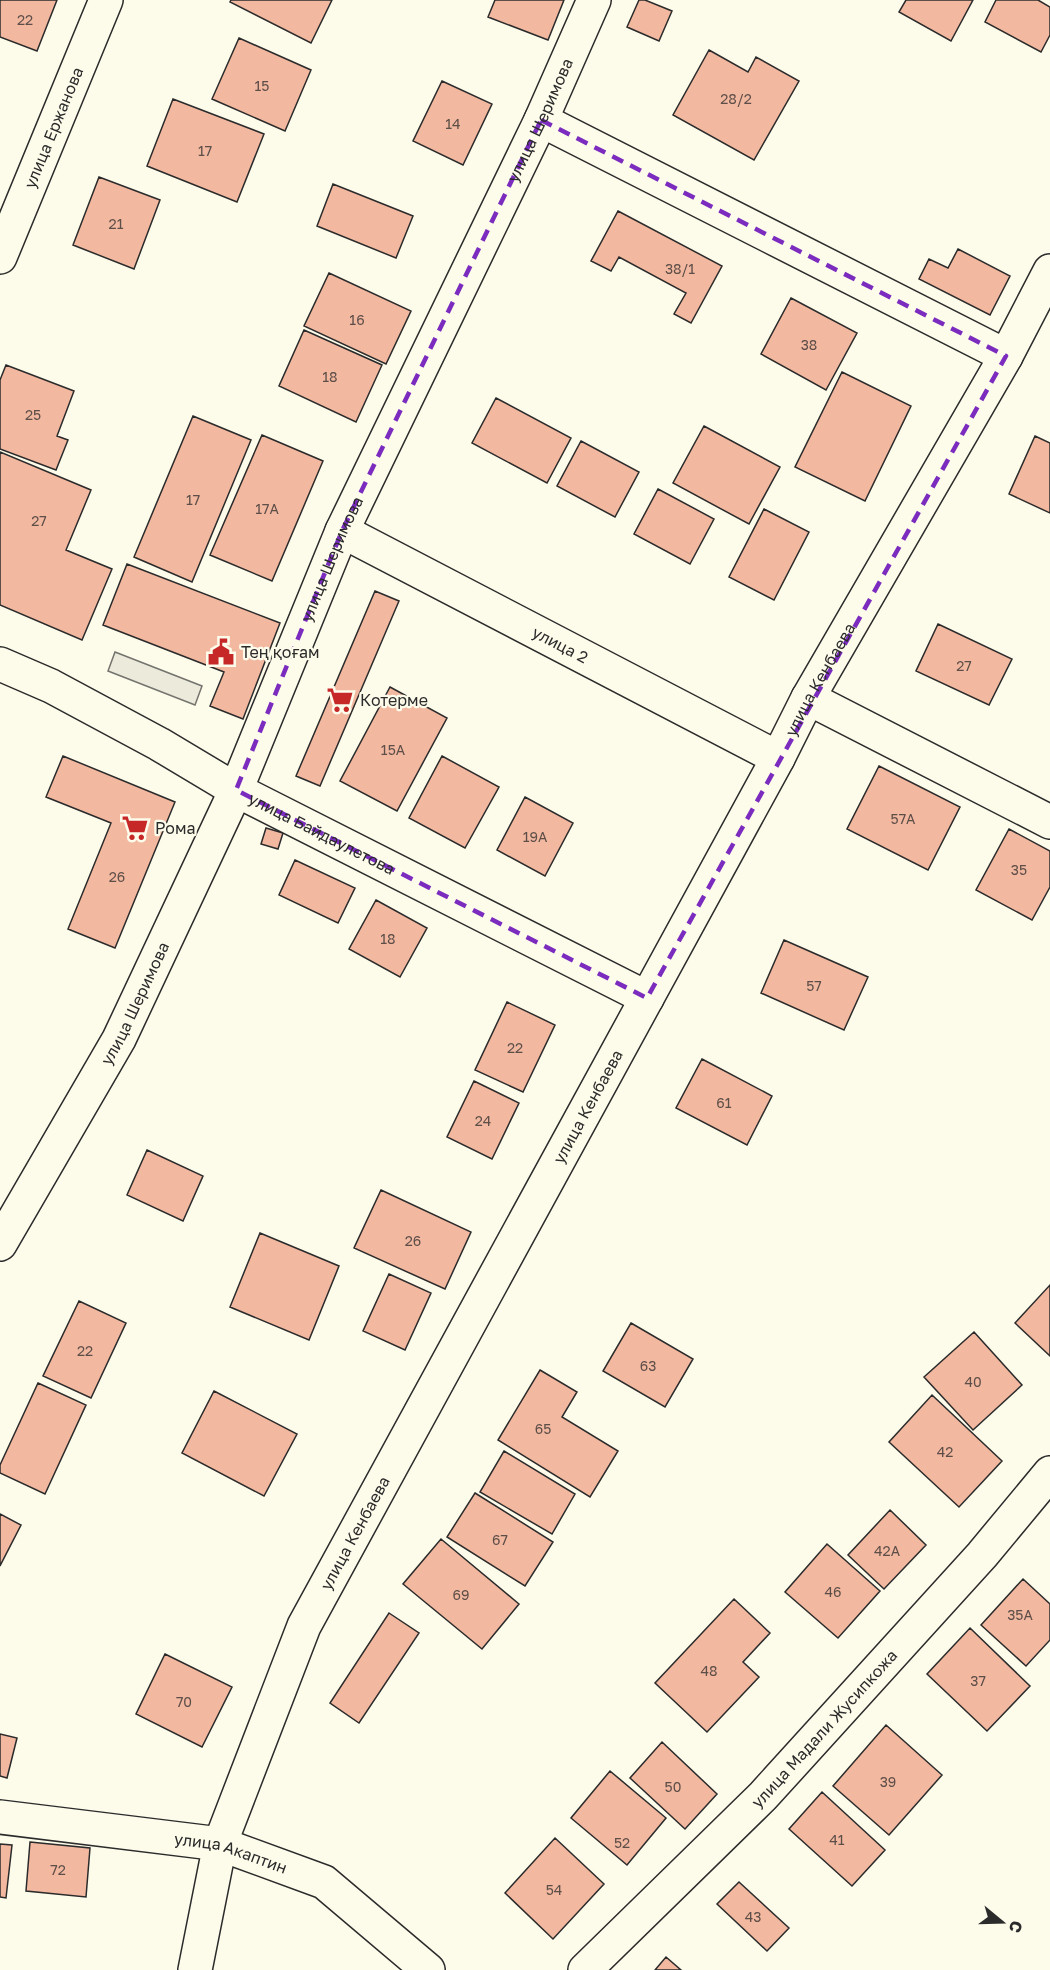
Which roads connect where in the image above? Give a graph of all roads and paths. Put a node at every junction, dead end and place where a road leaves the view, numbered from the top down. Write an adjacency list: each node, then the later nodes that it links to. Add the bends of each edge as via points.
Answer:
1 (106, 0): 4 (street, улица Ержанова)
2 (594, 0): 3 (street, улица Шеримова)
3 (541, 120): 6 (street); 7 (street, улица Шеримова)
4 (0, 257)
5 (1050, 271): 6 (street, улица Кенбаева)
6 (1006, 356): 9 (street, улица Кенбаева)
7 (342, 531): 10 (street, улица 2); 11 (street, улица Шеримова)
8 (0, 663): 11 (street, улица Байдаулетова, via 159,744)
9 (808, 699): 10 (street, улица Кенбаева); 12 (street)
10 (778, 758): 13 (street, улица Кенбаева)
11 (236, 790): 13 (street, улица Байдаулетова); 14 (street, улица Шеримова, via 119,1039)
12 (1050, 822)
13 (647, 998): 17 (street, улица Кенбаева, via 304,1626)
14 (0, 1244)
15 (1050, 1473): 20 (street, улица Мадали Жусипкожа, via 982,1555 763,1796)
16 (0, 1817): 17 (street, улица Акаптин)
17 (220, 1844): 18 (street, улица Кенбаева); 19 (street, улица Акаптин, via 324,1882)
18 (195, 1970)
19 (428, 1970)
20 (585, 1970)

